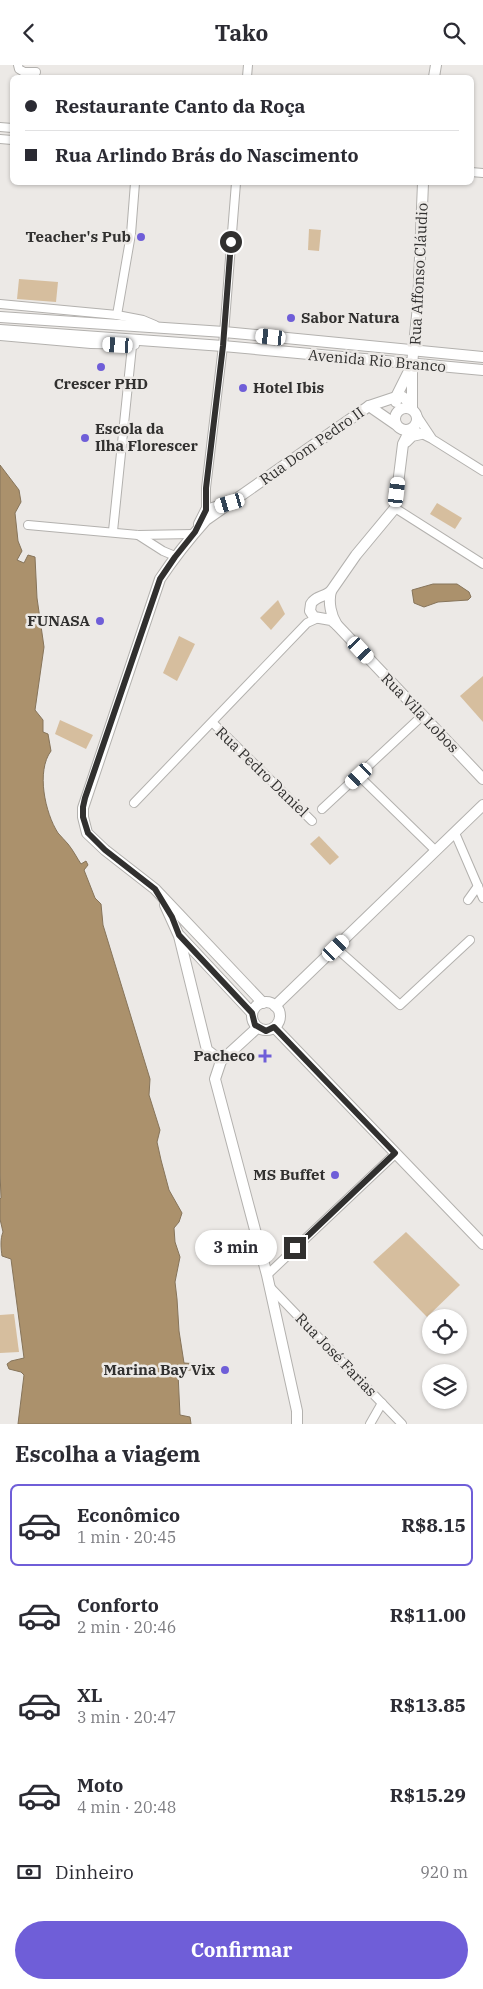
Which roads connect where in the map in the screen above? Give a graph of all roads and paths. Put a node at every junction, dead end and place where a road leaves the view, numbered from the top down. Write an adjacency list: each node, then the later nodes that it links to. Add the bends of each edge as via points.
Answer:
1 (18, 65): 2 (street, via 24,71)
2 (36, 72)
3 (135, 185): 7 (street, via 132,233)
4 (236, 185): 11 (street)
5 (423, 185): 16 (street, Rua Affonso Cláudio)
6 (0, 304): 7 (street, Avenida Rio Branco)
7 (117, 315): 9 (street, Avenida Rio Branco, via 142,319)
8 (0, 317): 9 (street, Avenida Rio Branco)
9 (159, 327): 11 (street, Avenida Rio Branco)
10 (0, 330): 13 (street, Avenida Rio Branco)
11 (224, 332): 15 (street); 16 (street, Avenida Rio Branco)
12 (0, 336): 14 (street, Avenida Rio Branco)
13 (152, 340): 14 (street, Avenida Rio Branco); 15 (street, Avenida Rio Branco)
14 (132, 346): 31 (street)
15 (223, 346): 18 (street, Avenida Rio Branco); 29 (street, via 206,488)
16 (415, 352): 17 (street, Avenida Rio Branco); 18 (street, Rua Affonso Cláudio)
17 (483, 357)
18 (412, 364): 19 (street, Avenida Rio Branco); 20 (street, Rua Affonso Cláudio); 22 (street, Rua Affonso Cláudio)
19 (483, 371)
20 (396, 397): 21 (street, Rua Dom Pedro II); 22 (street, via 403,397); 23 (street, Rua Affonso Cláudio)
21 (369, 406): 23 (street, Rua Dom Pedro II); 29 (street, Rua Dom Pedro II, via 230,503)
22 (414, 411): 23 (street, via 404,408); 24 (street); 25 (street)
23 (396, 421): 24 (street, via 403,431); 26 (street, Rua Affonso Cláudio)
24 (414, 431): 25 (street); 26 (street, Rua Affonso Cláudio)
25 (432, 439): 27 (street)
26 (403, 444): 28 (street, Rua Affonso Cláudio)
27 (483, 471)
28 (395, 508): 35 (street); 36 (street)
29 (206, 515): 32 (street, Rua Dom Pedro II)
30 (28, 525): 31 (street)
31 (113, 531): 33 (street)
32 (194, 533): 33 (street); 34 (street, Rua Dom Pedro II)
33 (138, 535): 34 (street)
34 (175, 557): 52 (street, Rua Dom Pedro II, via 160,579 83,807 88,833)
35 (483, 564)
36 (331, 591): 37 (street); 38 (street)
37 (319, 597): 38 (street, via 326,599); 39 (street, via 313,601)
38 (331, 607): 39 (street, via 328,615); 40 (street, Rua Vila Lobos)
39 (317, 616): 40 (street, Rua Vila Lobos); 42 (street)
40 (337, 625): 41 (street, Rua Vila Lobos)
41 (422, 716): 43 (street); 44 (street, Rua Vila Lobos)
42 (213, 723): 45 (street); 48 (street, Rua Pedro Daniel)
43 (359, 776): 47 (street); 50 (street)
44 (483, 779)
45 (134, 803)
46 (483, 805): 49 (street)
47 (322, 809)
48 (312, 821)
49 (455, 833): 50 (street); 51 (street)
50 (436, 851): 57 (street)
51 (478, 886): 53 (street); 54 (street)
52 (155, 889): 55 (street); 58 (street)
53 (483, 898)
54 (468, 900)
55 (179, 935): 60 (street); 63 (street, via 207,1050)
56 (470, 940): 57 (street, via 400,1005)
57 (336, 948): 59 (street)
58 (263, 1003): 59 (street); 60 (street, via 257,1005)
59 (275, 1006): 61 (street, via 280,1017)
60 (252, 1013): 62 (street)
61 (274, 1027): 62 (street, via 266,1031); 64 (street)
62 (257, 1028): 63 (street)
63 (221, 1061): 66 (street, via 215,1079)
64 (395, 1153): 65 (street); 66 (street)
65 (483, 1244)
66 (267, 1280): 67 (street, Rua José Farias); 68 (street, via 297,1411)
67 (382, 1403): 69 (street); 70 (street, Rua José Farias)
68 (297, 1424)
69 (370, 1424)
70 (402, 1424)

